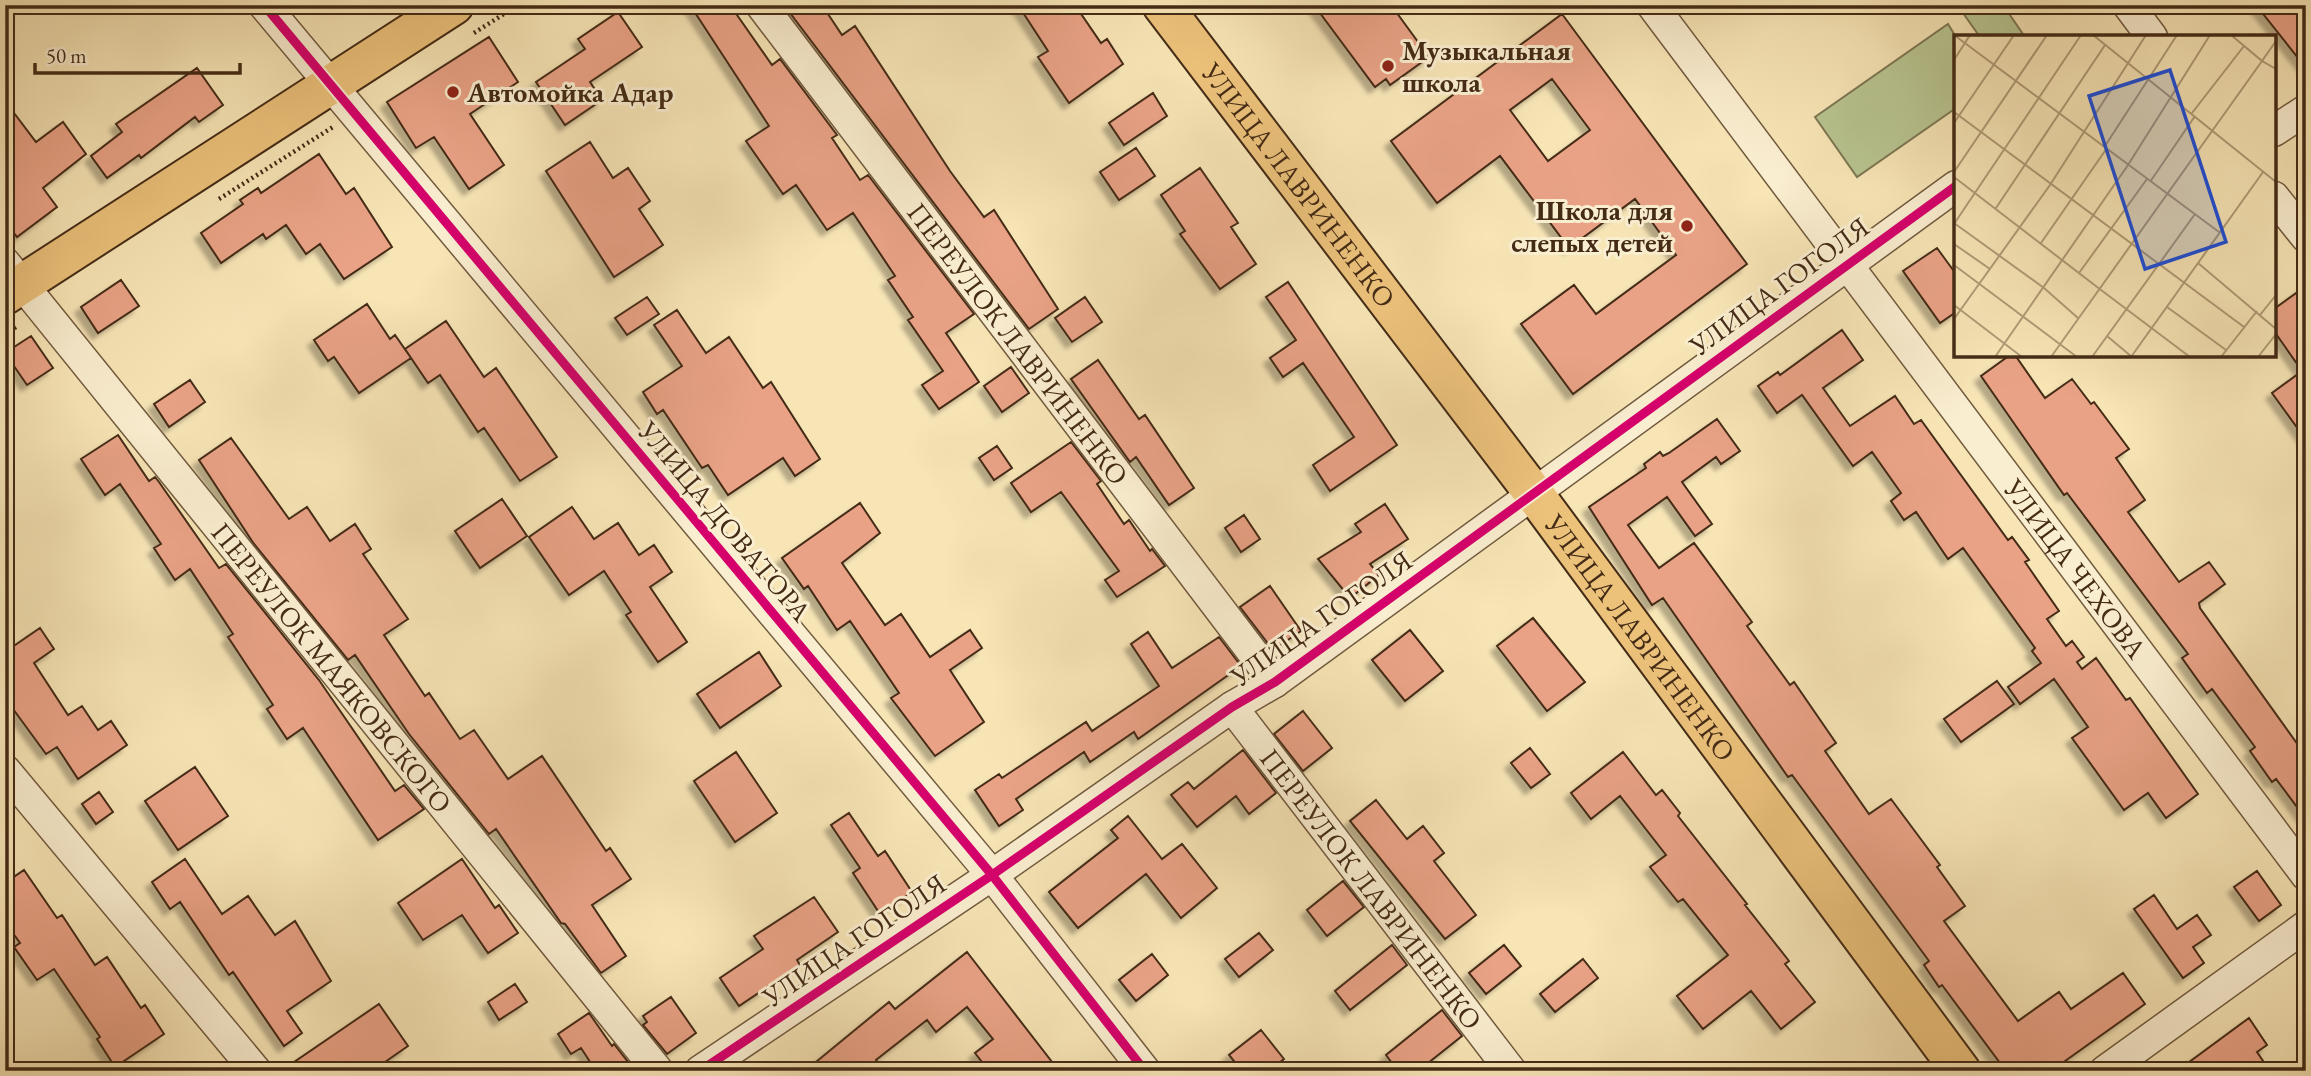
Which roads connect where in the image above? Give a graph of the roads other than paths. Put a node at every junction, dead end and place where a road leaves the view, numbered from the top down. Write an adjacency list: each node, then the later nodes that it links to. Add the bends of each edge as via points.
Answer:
1 (264, 5): 8 (street, УЛИЦА ДОВАТОРА)
2 (453, 5): 8 (main road)
3 (761, 5): 17 (street, ПЕРЕУЛОК ЛАВРИНЕНКО)
4 (1163, 5): 16 (main road, УЛИЦА ЛАВРИНЕНКО)
5 (1651, 5): 14 (street, УЛИЦА ЧЕХОВА)
6 (2128, 5): 7 (street)
7 (2150, 35)
8 (328, 84): 15 (main road); 20 (street, УЛИЦА ДОВАТОРА)
9 (2306, 110): 10 (street)
10 (2276, 130)
11 (1954, 187): 14 (street, УЛИЦА ГОГОЛЯ)
12 (2276, 200): 13 (street)
13 (2306, 237)
14 (1844, 265): 16 (street, УЛИЦА ГОГОЛЯ); 21 (street, УЛИЦА ЧЕХОВА)
15 (11, 280): 24 (street, ПЕРЕУЛОК МАЯКОВСКОГО)
16 (1535, 495): 17 (street, УЛИЦА ГОГОЛЯ); 28 (main road, УЛИЦА ЛАВРИНЕНКО)
17 (1275, 682): 18 (street, УЛИЦА ГОГОЛЯ)
18 (1232, 707): 20 (street, УЛИЦА ГОГОЛЯ); 27 (street, ПЕРЕУЛОК ЛАВРИНЕНКО)
19 (5, 770): 23 (street)
20 (992, 875): 25 (street, УЛИЦА ГОГОЛЯ); 26 (street, УЛИЦА ДОВАТОРА)
21 (2306, 875)
22 (2306, 926): 29 (street)
23 (256, 1071)
24 (658, 1071)
25 (700, 1071)
26 (1145, 1071)
27 (1511, 1071)
28 (1961, 1071)
29 (2105, 1071)

